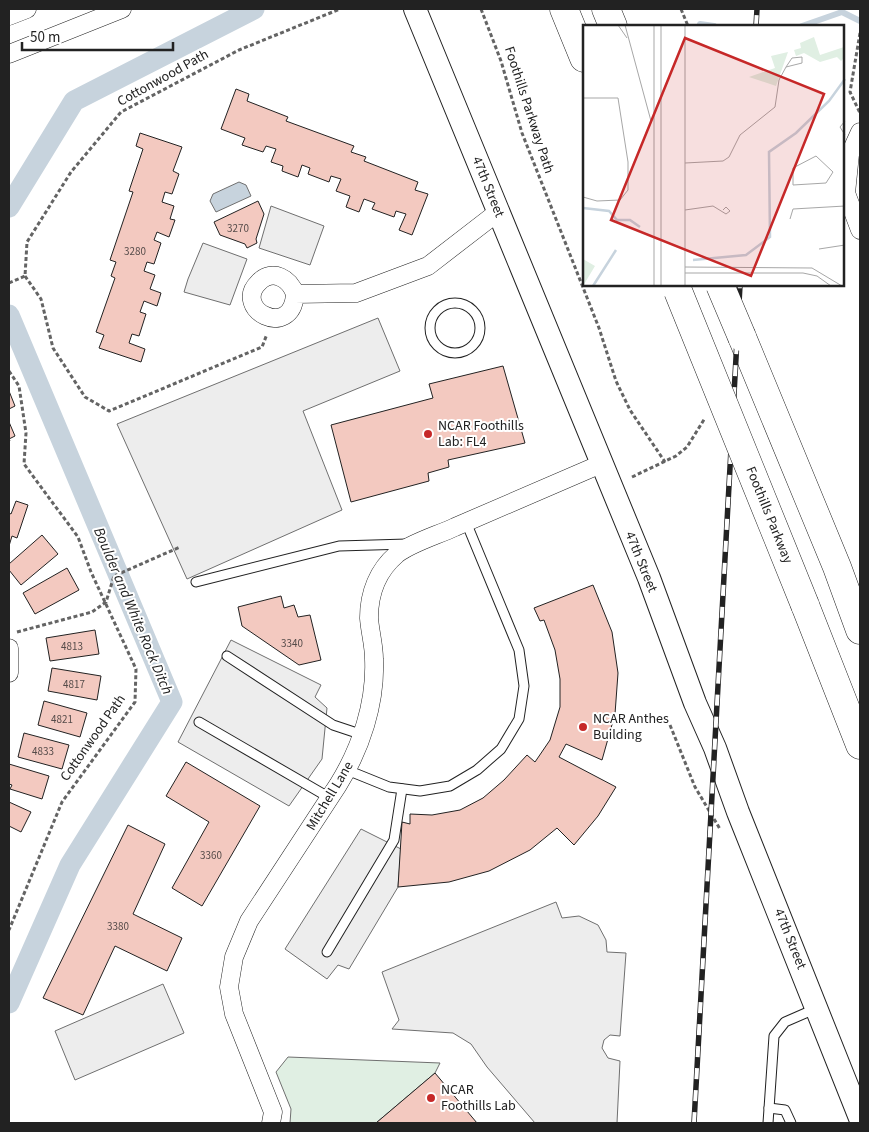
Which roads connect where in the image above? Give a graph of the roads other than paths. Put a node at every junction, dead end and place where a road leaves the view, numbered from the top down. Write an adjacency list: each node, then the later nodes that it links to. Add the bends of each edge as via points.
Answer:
1 (26, 9): 7 (street)
2 (122, 9): 6 (street)
3 (415, 9): 12 (street, 47th Street)
4 (564, 9): 10 (highway)
5 (606, 9): 8 (highway)
6 (94, 14): 9 (street)
7 (9, 16)
8 (613, 25)
9 (9, 54)
10 (583, 56)
11 (860, 132): 13 (street, via 850,154 846,193)
12 (498, 212): 16 (street, via 428,266 356,293); 18 (street, 47th Street)
13 (860, 230)
14 (720, 286): 21 (highway, bridge)
15 (677, 288): 30 (highway, Foothills Parkway, bridge)
16 (295, 294): 16 (street, via 289,282 269,276 257,283 252,295 255,309 273,318 292,308)
17 (452, 353): 17 (lane, via 460,353 474,345 480,330 476,315 465,305 457,303 442,306 430,325 438,346)
18 (601, 464): 19 (street, Mitchell Lane); 35 (street, 47th Street, via 649,578 695,704 716,748 738,812)
19 (466, 522): 20 (street, Mitchell Lane); 32 (lane, via 519,650 524,686 519,719 501,749 450,786 420,791)
20 (418, 543): 22 (lane, via 339,546); 29 (street, Mitchell Lane, via 398,554 383,569 373,588 369,617 374,659 372,698)
21 (837, 567): 23 (highway); 24 (highway)
22 (196, 582)
23 (860, 601)
24 (860, 630)
25 (9, 648): 27 (street)
26 (227, 656): 29 (lane, via 333,725)
27 (9, 673)
28 (199, 722): 33 (lane)
29 (362, 735): 31 (street, Mitchell Lane)
30 (860, 745)
31 (347, 770): 32 (lane); 33 (street, Mitchell Lane)
32 (402, 789): 34 (lane, via 394,840)
33 (330, 798): 38 (street, Mitchell Lane, via 250,921 234,957 229,987 234,1014 273,1112)
34 (327, 952)
35 (817, 1008): 36 (lane, via 785,1022 774,1036); 37 (street, 47th Street)
36 (769, 1108): 39 (lane); 40 (lane, via 785,1110)
37 (860, 1118)
38 (272, 1123)
39 (768, 1123)
40 (791, 1123)

